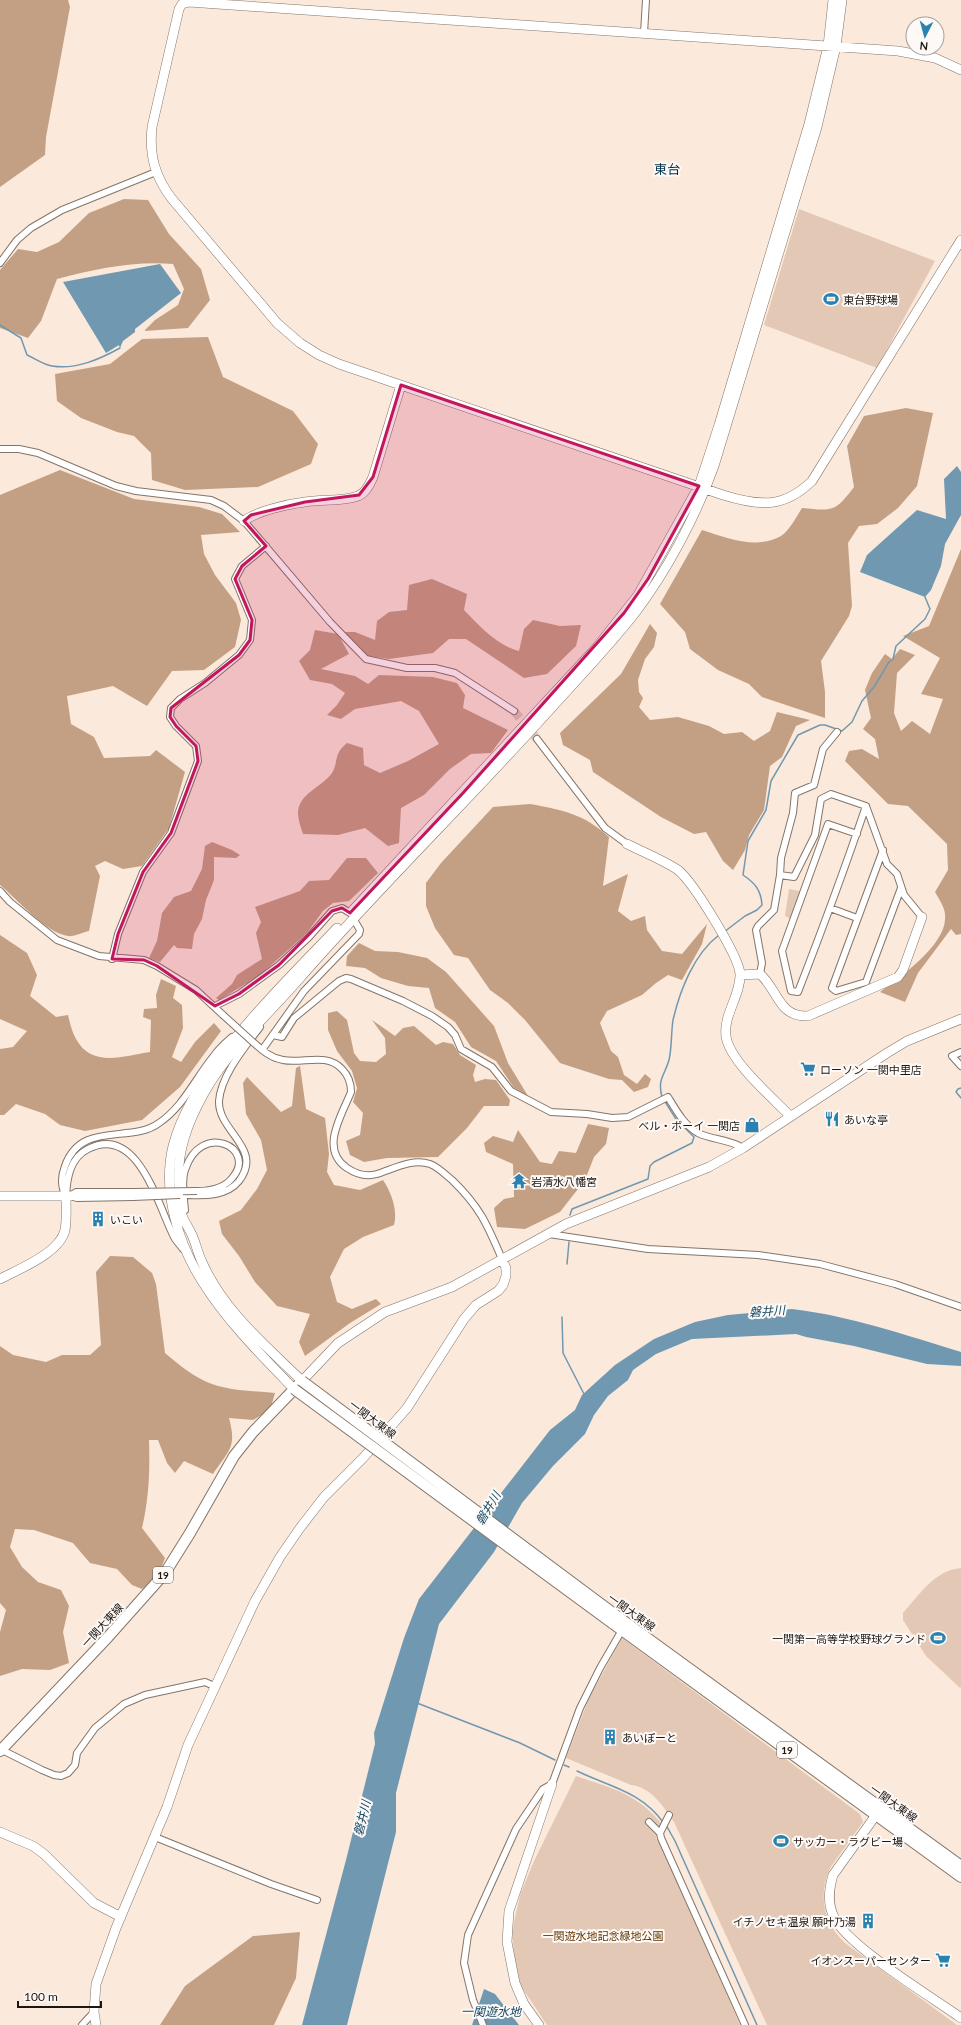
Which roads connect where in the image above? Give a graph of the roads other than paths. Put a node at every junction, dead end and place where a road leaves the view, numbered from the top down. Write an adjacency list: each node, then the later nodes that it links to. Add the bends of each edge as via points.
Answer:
1 (646, 0): 5 (street)
2 (833, 0): 6 (street)
3 (842, 0): 6 (street)
4 (181, 2): 5 (street); 8 (street, via 152,127 151,149)
5 (644, 33): 6 (street)
6 (832, 46): 7 (street, via 898,50 934,58); 13 (street, via 818,126)
7 (961, 70)
8 (156, 172): 10 (street, via 62,210 31,228 17,240); 11 (street, via 172,199 287,333 308,349 332,361)
9 (961, 240): 13 (street, via 808,484 794,495 765,504 745,502)
10 (0, 263)
11 (401, 385): 13 (street); 14 (street, via 368,488 359,495 344,499 305,502 251,515)
12 (0, 450): 14 (street, via 18,449 38,453 116,486 136,491 210,500 224,506)
13 (702, 487): 27 (street, via 670,558 635,613 537,725)
14 (244, 521): 15 (street)
15 (266, 546): 16 (street, via 330,622 366,659 407,668 435,668 455,674); 30 (street, via 242,566 236,579 252,620 250,640 238,655 171,708 170,717 196,746 198,761 172,833 143,872 118,934)
16 (514, 711)
17 (837, 732): 23 (street, via 823,749 814,785 795,793 793,813 781,858)
18 (537, 739): 21 (street, via 605,828)
19 (866, 806): 20 (street); 22 (street); 23 (street, via 832,794 821,799 815,835 794,877)
20 (857, 834): 26 (street); 26 (street, via 828,824 782,951 791,991 798,992)
21 (626, 844): 32 (street, via 677,870 687,878 700,895 735,958)
22 (883, 850): 24 (street, via 887,864 897,874); 29 (street)
23 (780, 875): 31 (street, via 774,910 756,930 762,963)
24 (901, 888): 28 (street); 29 (street, via 866,982 836,991 832,988)
25 (0, 891): 30 (street, via 58,940)
26 (830, 908): 29 (street)
27 (352, 915): 33 (street); 34 (street); 35 (street, via 342,908 332,911 279,965 239,994); 37 (street, via 360,930 359,934 304,991)
28 (922, 917): 31 (street, via 903,970 898,977 808,1016 787,1011 773,987)
29 (857, 918)
30 (112, 959): 35 (street, via 144,960 196,990)
31 (760, 974): 32 (street)
32 (740, 975): 41 (street, via 726,1026 728,1045 749,1075)
33 (275, 994): 45 (street, via 213,1057 189,1091 159,1124 144,1129 97,1136 72,1152 64,1169 62,1188); 48 (street, via 226,1050 199,1089 180,1124 173,1146 170,1184 174,1214)
34 (278, 1003): 43 (street, bridge, via 236,1058 220,1095 219,1109 246,1157 243,1174 237,1183 224,1192 209,1195); 47 (street, via 214,1077 183,1139 178,1186 182,1215)
35 (215, 1006): 38 (street, bridge)
36 (961, 1019): 41 (street, via 907,1041)
37 (273, 1035): 38 (street); 42 (street, via 282,1037 294,1018 304,1009 340,981 352,979 432,1016 448,1027 461,1049 492,1067 511,1091 551,1112 612,1118 628,1117 668,1097 690,1128)
38 (262, 1050): 49 (street, via 285,1061 319,1059 339,1066 348,1075 351,1084 351,1092 332,1143 342,1165 359,1174 368,1175 406,1164 430,1164 468,1195 482,1214)
39 (961, 1052): 40 (street, via 952,1056)
40 (961, 1066)
41 (790, 1116): 42 (street)
42 (743, 1148): 46 (street, via 709,1167)
43 (133, 1195): 45 (street, via 76,1192); 47 (street, bridge, via 197,1191 209,1190 222,1185 235,1176 239,1161 230,1147 217,1142 205,1144 193,1156 185,1170 183,1185 185,1206)
44 (0, 1196): 45 (street)
45 (68, 1196): 48 (street, via 68,1176 76,1158 93,1146 106,1144 121,1148 135,1158 142,1169 174,1238); 50 (street, via 65,1231 59,1241 38,1259)
46 (548, 1233): 49 (street); 51 (street, via 648,1249 758,1255 820,1264 895,1284)
47 (192, 1234): 52 (street, via 202,1263 226,1302 259,1340)
48 (190, 1257): 53 (street, via 201,1280 229,1318)
49 (502, 1259): 52 (street, via 452,1286 385,1312 338,1343); 56 (street, via 506,1268 504,1285 476,1305 464,1319 408,1408 324,1498 286,1547 255,1601)
50 (0, 1278)
51 (961, 1308)
52 (302, 1381): 53 (main road, 一関大東線 / 19); 54 (main road, 一関大東線 / 19, bridge)
53 (294, 1389): 54 (main road, 一関大東線 / 19, bridge); 57 (main road, 一関大東線 / 19, via 234,1456 165,1573)
54 (615, 1619): 55 (main road, 一関大東線 / 19); 65 (main road, 一関大東線 / 19)
55 (622, 1630): 58 (street, via 580,1708); 60 (main road, 一関大東線 / 19)
56 (214, 1686): 57 (street, via 205,1682 145,1695 124,1704 95,1728 77,1753 75,1765 61,1776 48,1773); 64 (street, via 188,1745)
57 (1, 1751)
58 (552, 1784): 73 (street, via 543,1789 516,1829 468,1936 464,1963 473,2000); 74 (street, via 509,1911 507,1942 515,1983 524,2004)
59 (670, 1815): 63 (street)
60 (876, 1815): 66 (main road, 一関大東線 / 19); 70 (street, via 833,1875 829,1903 834,1917 841,1929 857,1944)
61 (649, 1822): 63 (street)
62 (0, 1832): 68 (street, via 33,1846 94,1903)
63 (660, 1832): 75 (street)
64 (155, 1837): 67 (street); 68 (street)
65 (961, 1866)
66 (961, 1877)
67 (317, 1900)
68 (121, 1916): 69 (street, via 96,1984)
69 (94, 2012): 71 (street); 72 (street)
70 (961, 2018)
71 (82, 2025)
72 (96, 2025)
73 (483, 2025)
74 (539, 2025)
75 (746, 2025)

